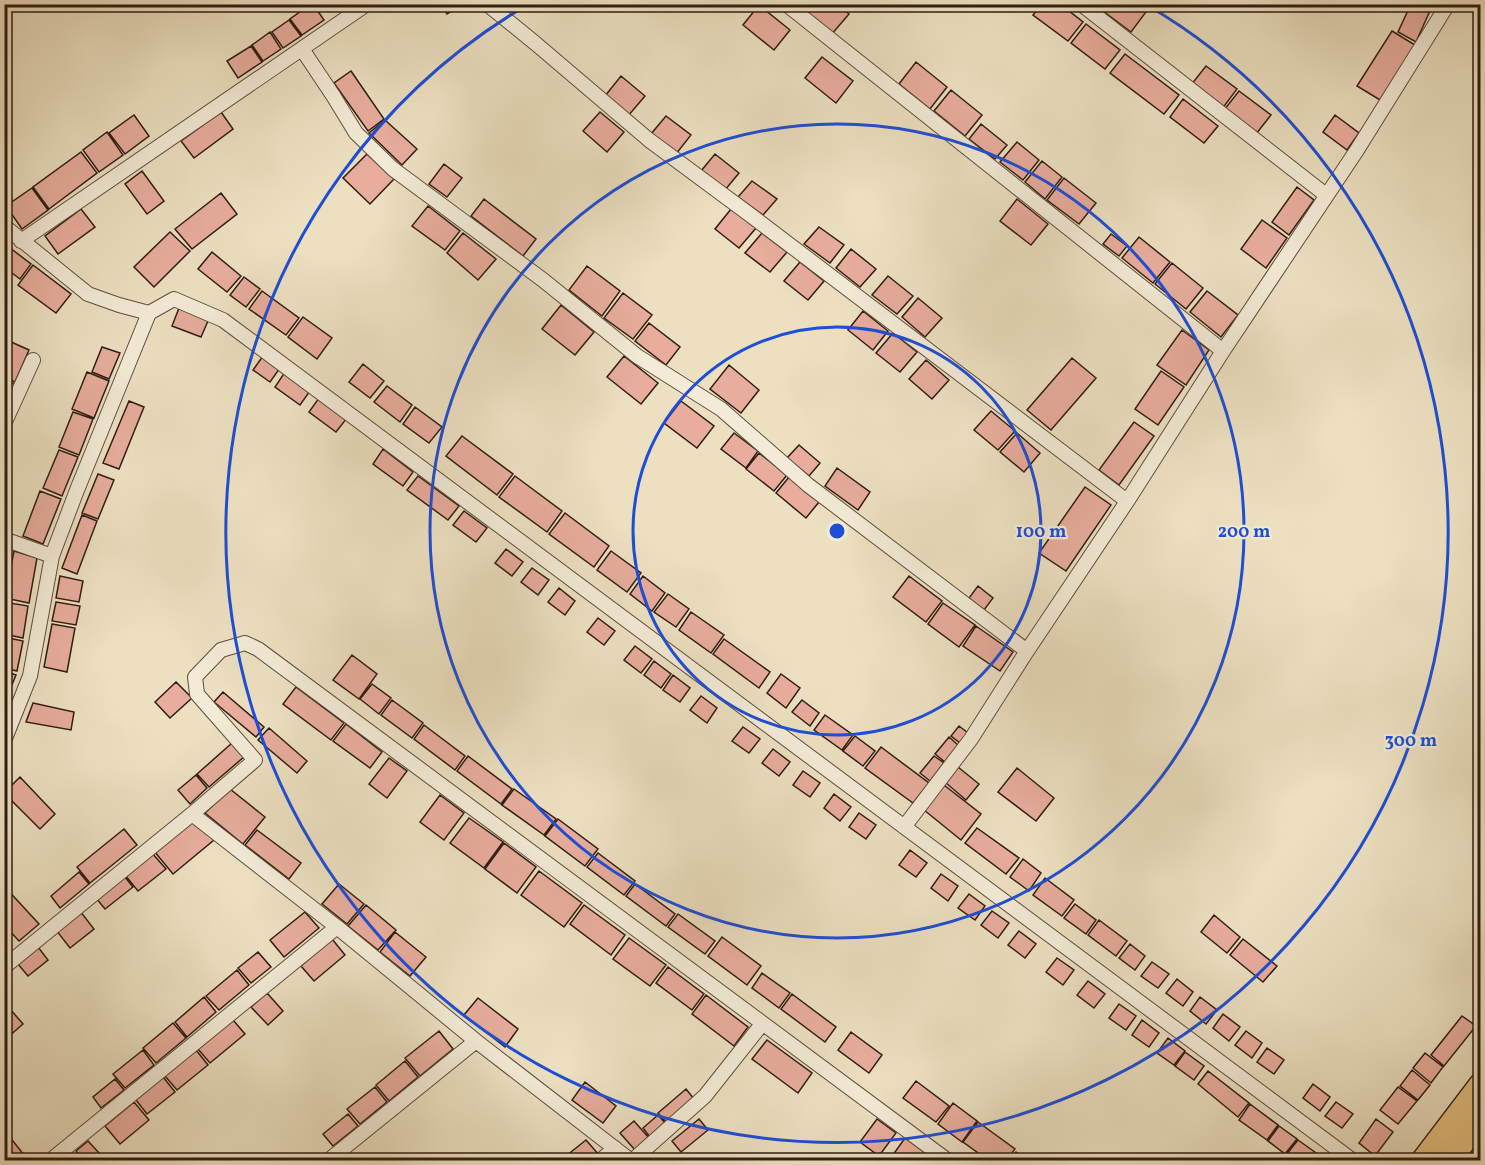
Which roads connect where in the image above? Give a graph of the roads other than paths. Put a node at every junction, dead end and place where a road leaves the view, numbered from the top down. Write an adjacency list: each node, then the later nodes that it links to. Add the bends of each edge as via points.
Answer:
1 (367, 4): 6 (street)
2 (488, 4): 14 (street, via 649,140)
3 (786, 4): 11 (street)
4 (1081, 4): 7 (street)
5 (1448, 4): 7 (street)
6 (302, 49): 9 (street); 17 (street, via 356,133 393,170 543,280 637,356 721,409 808,485)
7 (1326, 195): 11 (street)
8 (4, 226): 9 (street)
9 (21, 241): 10 (street, via 88,294)
10 (149, 313): 16 (street); 20 (street, via 174,299 223,320)
11 (1223, 351): 14 (street)
12 (33, 360): 13 (street)
13 (4, 424)
14 (1127, 501): 17 (street)
15 (4, 539): 16 (street)
16 (52, 556): 18 (street, via 30,676)
17 (1027, 651): 20 (street, via 971,740)
18 (4, 741)
19 (192, 814): 21 (street); 22 (street); 23 (street, via 255,760 197,694 195,676 221,650 245,643)
20 (904, 826): 33 (street)
21 (337, 927): 24 (street); 28 (street)
22 (4, 967)
23 (762, 1024): 31 (street, via 705,1096); 32 (street)
24 (476, 1041): 27 (street); 29 (street)
25 (1480, 1084): 34 (main road)
26 (1480, 1121): 35 (main road)
27 (615, 1148): 30 (street); 31 (street)
28 (51, 1161)
29 (329, 1161)
30 (601, 1161)
31 (632, 1161)
32 (947, 1161)
33 (1352, 1161)
34 (1423, 1161)
35 (1450, 1161)

